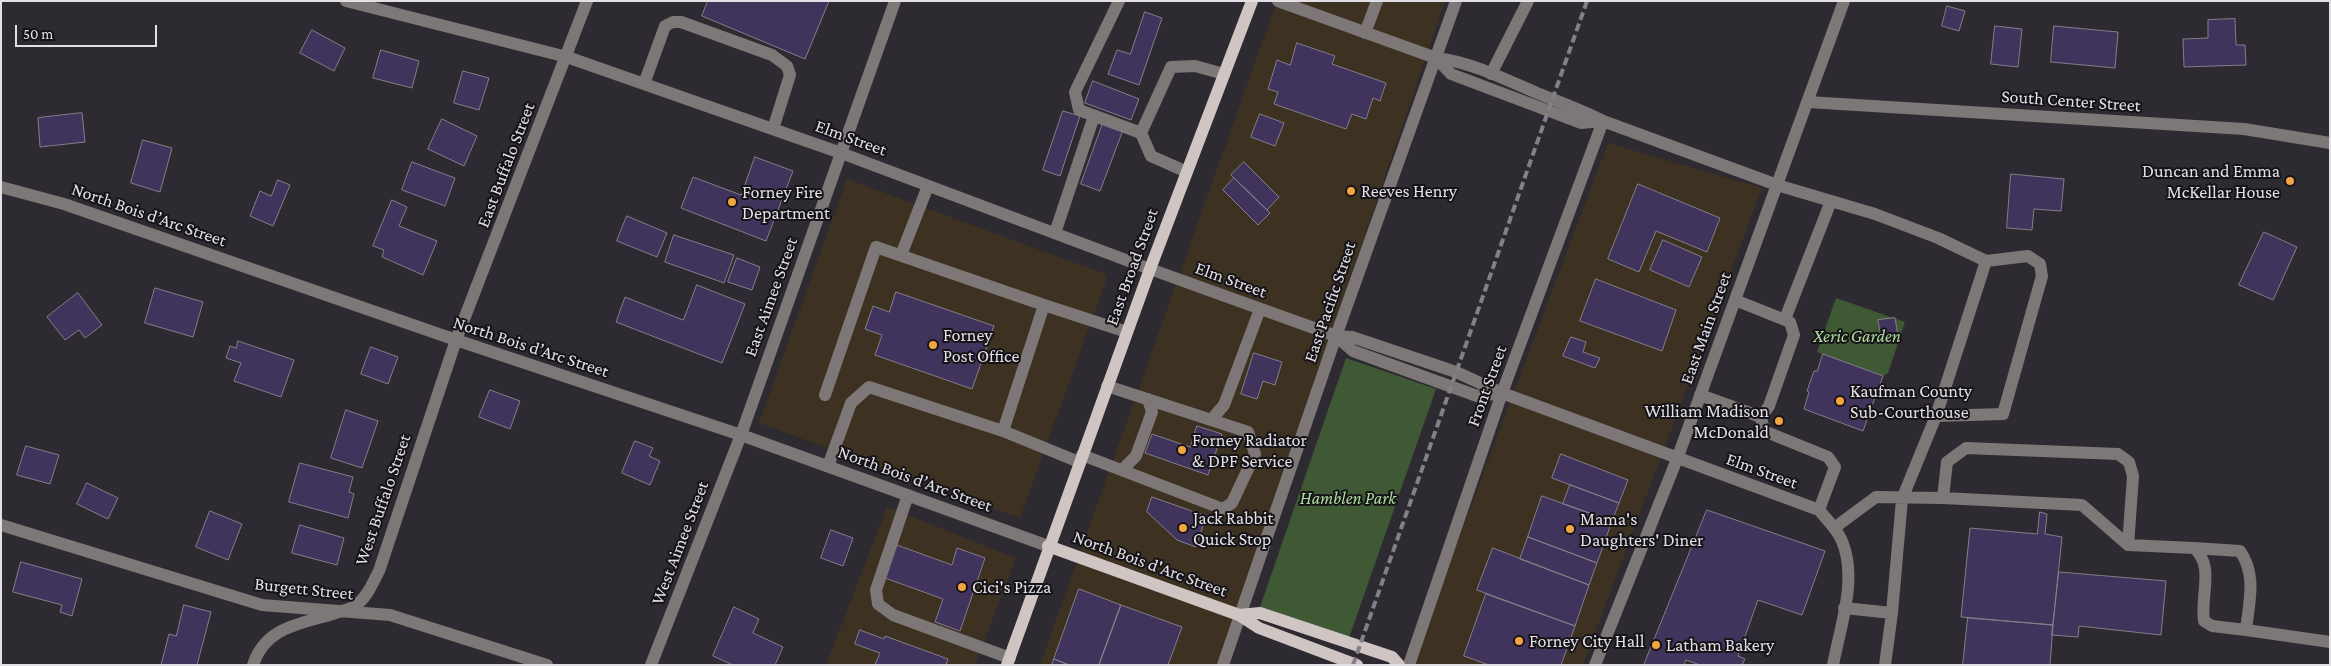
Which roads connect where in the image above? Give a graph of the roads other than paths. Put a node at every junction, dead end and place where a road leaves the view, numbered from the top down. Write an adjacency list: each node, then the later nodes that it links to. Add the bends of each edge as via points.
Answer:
1 (346, 1): 12 (street, Elm Street)
2 (587, 1): 12 (street, East Buffalo Street)
3 (895, 1): 24 (street, East Aimee Street)
4 (1119, 1): 19 (street, via 1075,92 1079,110)
5 (1252, 1): 14 (main road, East Broad Street)
6 (1278, 1): 11 (street)
7 (1377, 1): 11 (street)
8 (1456, 1): 13 (street, East Pacific Street)
9 (1528, 1): 15 (street)
10 (1844, 1): 17 (street, East Main Street)
11 (1365, 33): 13 (street)
12 (567, 57): 16 (street, Elm Street); 40 (street, East Buffalo Street)
13 (1436, 58): 15 (street, via 1453,60); 18 (street, via 1451,74); 39 (street, East Pacific Street)
14 (1224, 74): 22 (street, via 1195,66 1171,67); 25 (main road, East Broad Street)
15 (1491, 74): 18 (street)
16 (644, 84): 21 (street, Elm Street); 21 (street, via 665,26 681,22 772,55 787,66 790,75)
17 (1808, 102): 23 (street, South Center Street, via 2244,129); 26 (street, East Main Street)
18 (1550, 105): 20 (street, via 1587,113)
19 (1094, 116): 22 (street); 30 (street)
20 (1603, 122): 26 (street); 42 (street, Front Street)
21 (773, 129): 24 (street, Elm Street)
22 (1141, 133): 25 (street, via 1151,156)
23 (2330, 143)
24 (841, 153): 27 (street, Elm Street); 50 (street, East Aimee Street)
25 (1187, 172): 33 (main road, East Broad Street)
26 (1778, 185): 29 (street); 34 (street, East Main Street)
27 (928, 186): 30 (street, Elm Street); 31 (street)
28 (1, 187): 40 (street, North Bois d’Arc Street, via 64,204)
29 (1831, 201): 32 (street, via 1920,231); 37 (street)
30 (1054, 233): 33 (street, Elm Street)
31 (901, 255): 35 (street); 43 (street, via 876,248)
32 (1986, 261): 46 (street); 46 (street, via 2028,256 2040,264 2042,276 2003,414)
33 (1150, 269): 36 (street, Elm Street); 38 (main road, East Broad Street)
34 (1735, 300): 37 (street); 44 (street, East Main Street)
35 (1044, 305): 38 (street); 49 (street)
36 (1260, 309): 39 (street, Elm Street); 48 (street, via 1224,406)
37 (1785, 320): 47 (street, via 1790,322 1794,335)
38 (1127, 332): 41 (main road, East Broad Street)
39 (1336, 336): 42 (street, Elm Street, via 1352,337 1428,362); 67 (street, East Pacific Street)
40 (456, 340): 50 (street, North Bois d’Arc Street); 65 (street, West Buffalo Street, via 379,571 367,594 354,606)
41 (1107, 386): 45 (street); 51 (main road, East Broad Street)
42 (1502, 393): 52 (street, Elm Street); 77 (street, Front Street)
43 (825, 395)
44 (1700, 395): 47 (street); 52 (street, East Main Street)
45 (1148, 399): 48 (street); 54 (street, via 1152,412 1136,456)
46 (1936, 416): 57 (street)
47 (1761, 417): 58 (street, via 1764,431 1828,457 1835,467)
48 (1211, 420): 54 (street, via 1248,432 1255,454 1232,503 1223,509)
49 (1003, 431): 51 (street); 53 (street, via 869,387 851,403)
50 (741, 434): 53 (street, North Bois d’Arc Street); 74 (street, West Aimee Street)
51 (1081, 458): 54 (street); 62 (main road, East Broad Street)
52 (1677, 459): 58 (street, Elm Street); 78 (street, East Main Street)
53 (828, 466): 55 (street, North Bois d’Arc Street)
54 (1122, 470)
55 (908, 495): 62 (street, North Bois d’Arc Street); 70 (street, via 876,590 878,604 893,615)
56 (1943, 498): 57 (street); 61 (street, via 2082,505); 61 (street, via 1947,462 1966,448 2118,454 2129,462 2133,476)
57 (1902, 499): 60 (street, via 1876,497); 66 (street)
58 (1819, 510): 60 (street)
59 (1, 525): 65 (street, Burgett Street, via 262,605)
60 (1834, 528): 64 (street, via 1842,541 1847,561)
61 (2128, 545): 63 (street)
62 (1048, 546): 67 (main road, North Bois d'Arc Street); 70 (main road, East Broad Street)
63 (2194, 548): 68 (street, via 2206,565 2204,621 2212,626); 68 (street, via 2240,551 2248,562 2251,576)
64 (1844, 608): 66 (street); 79 (street)
65 (342, 611): 72 (street, West Buffalo Street, via 284,629 268,638 257,652); 73 (street, Burgett Street, via 390,615)
66 (1892, 613): 80 (street)
67 (1240, 615): 71 (main road, North Bois d'Arc Street, via 1259,628); 75 (street, East Pacific Street); 76 (main road, North Bois d'Arc Street, via 1260,613 1392,657)
68 (2246, 630): 69 (street)
69 (2330, 642)
70 (1009, 661)
71 (1355, 664)
72 (254, 665)
73 (546, 665)
74 (651, 665)
75 (1223, 665)
76 (1399, 665)
77 (1409, 665)
78 (1595, 665)
79 (1833, 665)
80 (1885, 665)

